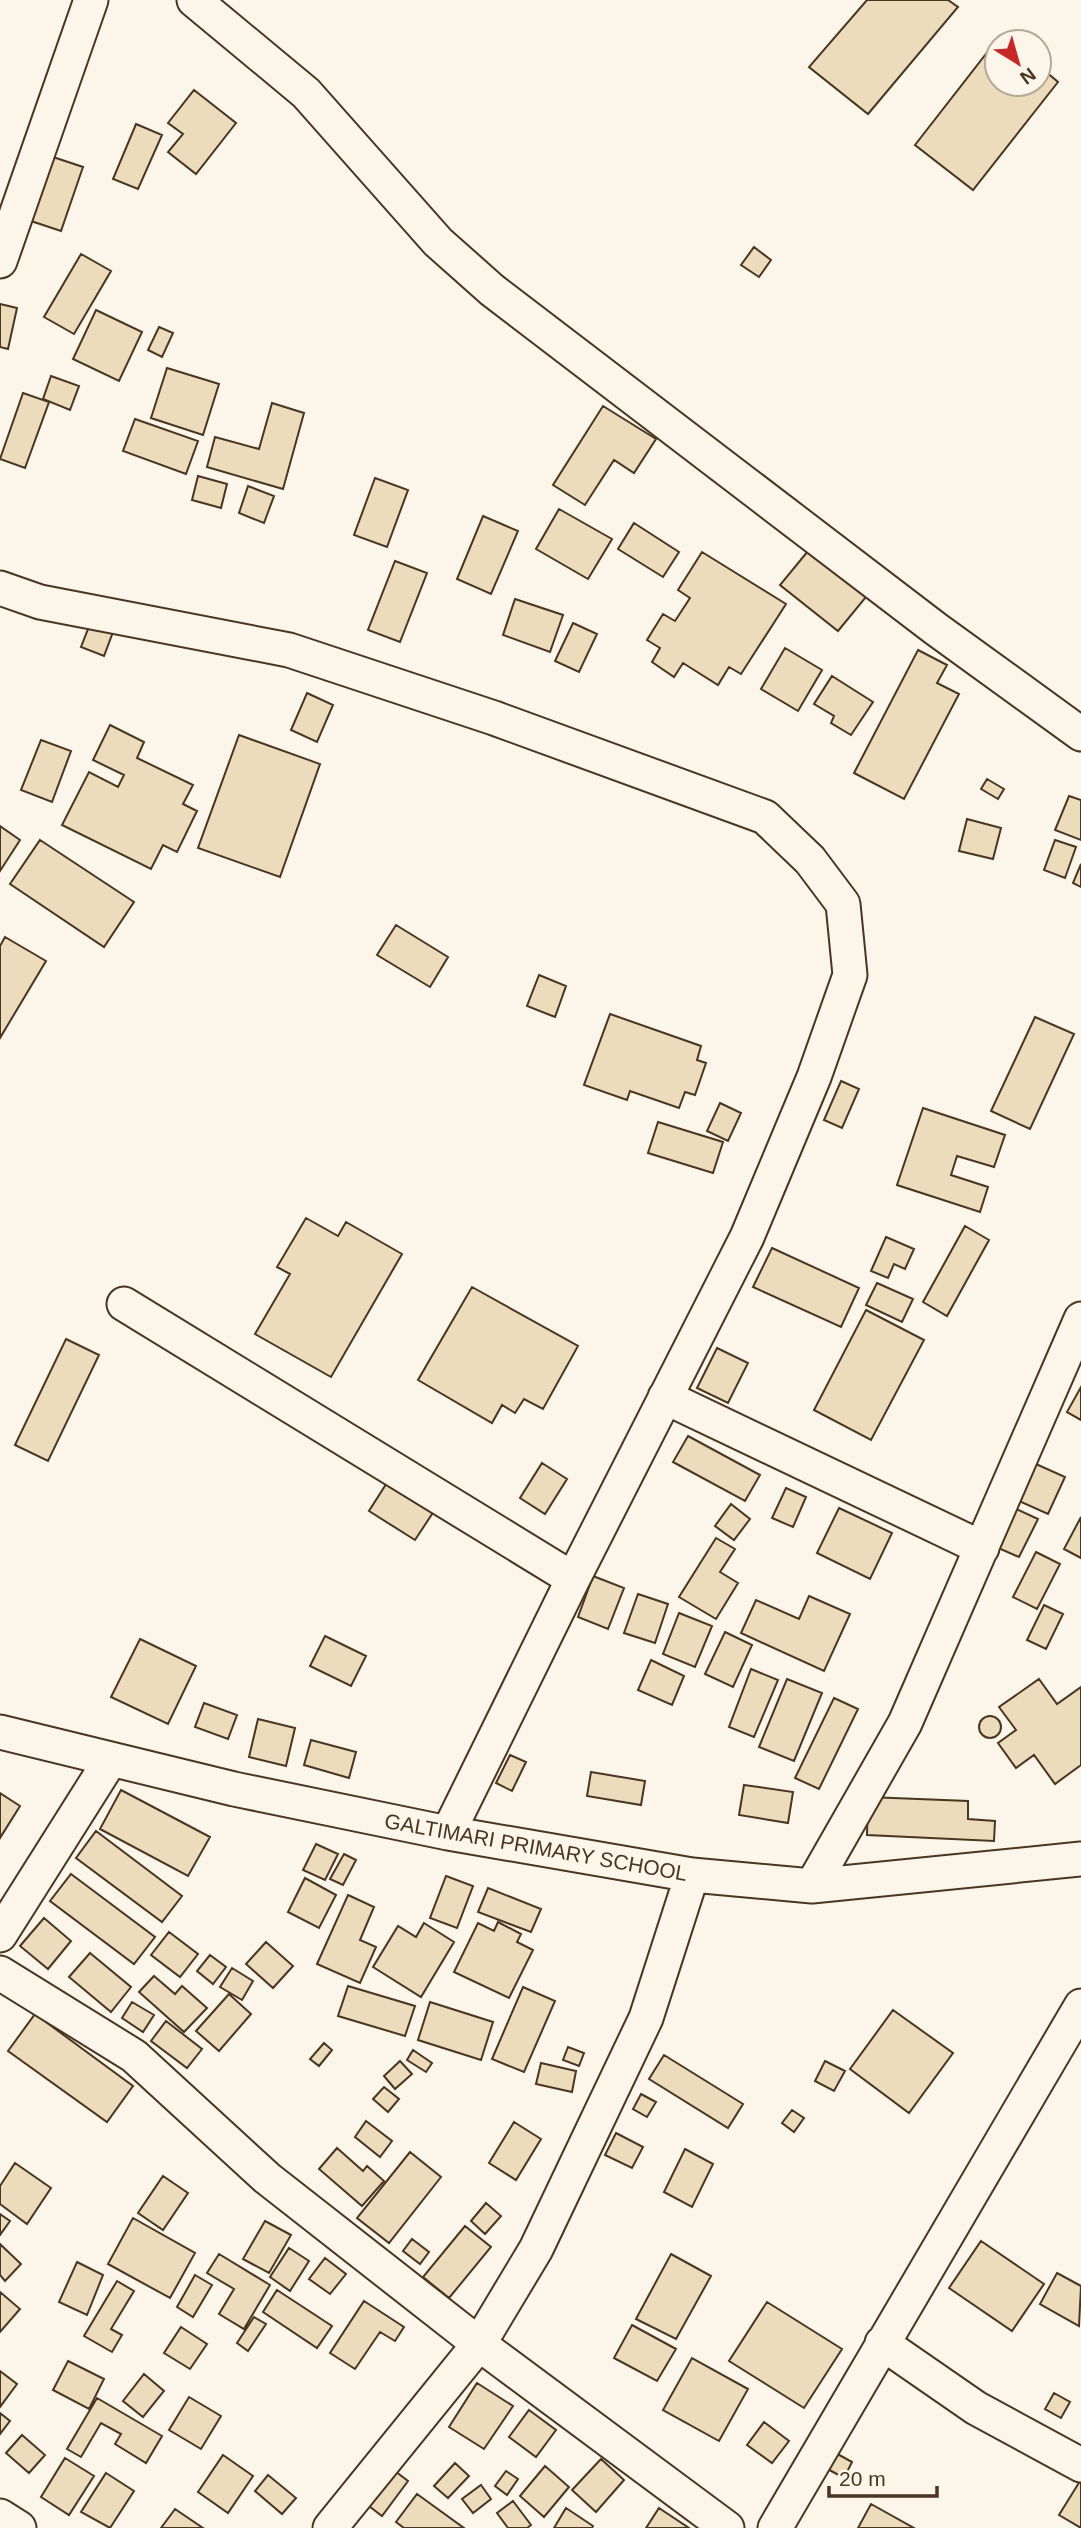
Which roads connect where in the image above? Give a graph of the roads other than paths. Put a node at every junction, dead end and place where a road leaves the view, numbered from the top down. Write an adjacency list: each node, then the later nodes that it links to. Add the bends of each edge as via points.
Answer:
1 (91, 0): 3 (street)
2 (194, 0): 5 (street, via 306,93 438,242 492,290)
3 (0, 261)
4 (0, 589): 8 (street, via 40,602 289,650 494,718 765,817 810,860 843,904 850,975 814,1077 747,1237)
5 (1081, 734)
6 (124, 1304): 10 (street)
7 (1077, 1335): 9 (street)
8 (664, 1397): 9 (street); 10 (street)
9 (982, 1548): 16 (street, via 905,1723)
10 (573, 1579): 13 (street)
11 (0, 1732): 12 (street, GALTIMARI PRIMARY SCHOOL)
12 (111, 1759): 13 (street, GALTIMARI PRIMARY SCHOOL); 17 (street)
13 (449, 1833): 15 (street, GALTIMARI PRIMARY SCHOOL)
14 (1081, 1859): 16 (street, GALTIMARI PRIMARY SCHOOL)
15 (692, 1875): 16 (street, GALTIMARI PRIMARY SCHOOL); 21 (street, via 646,2018 536,2249)
16 (812, 1886)
17 (0, 1935)
18 (0, 1973): 21 (street, via 134,2056 267,2178)
19 (1081, 2006): 20 (street)
20 (882, 2343): 22 (street, via 976,2408); 27 (street)
21 (479, 2344): 25 (street); 26 (street)
22 (1081, 2465)
23 (0, 2516): 24 (street)
24 (19, 2528)
25 (330, 2528)
26 (727, 2528)
27 (775, 2528)

